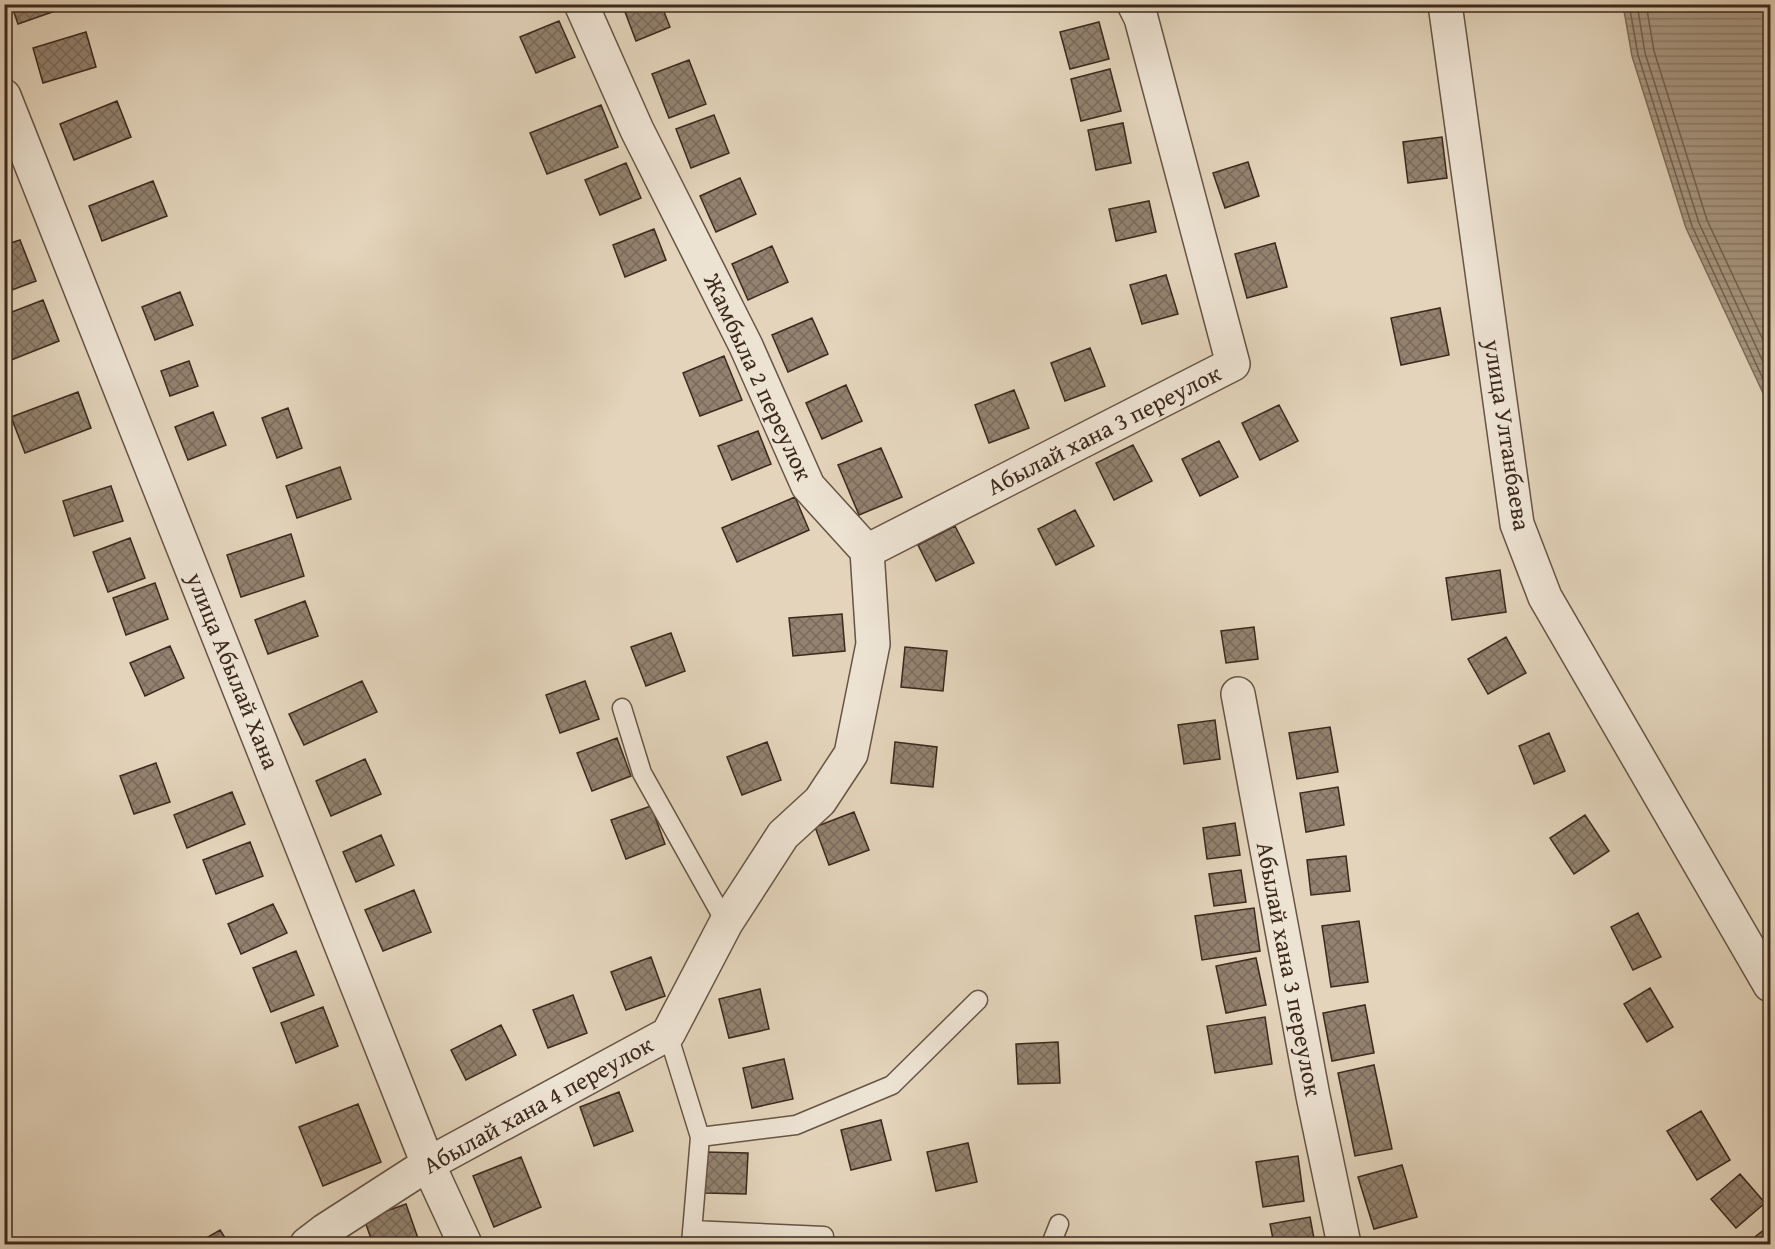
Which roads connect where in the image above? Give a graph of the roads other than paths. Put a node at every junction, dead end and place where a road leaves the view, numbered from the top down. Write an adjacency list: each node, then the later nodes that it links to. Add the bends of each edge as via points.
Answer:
1 (581, 4): 5 (street, Жамбыла 2 переулок, via 637,130 746,346 808,486)
2 (1134, 4): 5 (street, Абылай хана 3 переулок, via 1141,18 1233,364)
3 (1445, 4): 9 (street, улица Ултанбаева, via 1517,524 1545,597)
4 (4, 96): 13 (street, улица Абылай Хана)
5 (867, 551): 8 (street, Абылай хана 4 переулок, via 873,644 851,754 820,801 783,835)
6 (1238, 694): 20 (street, Абылай хана 3 переулок)
7 (622, 708): 8 (lane, via 642,773)
8 (726, 923): 11 (street, Абылай хана 4 переулок)
9 (1770, 985)
10 (978, 1000): 12 (lane, via 892,1085 796,1125)
11 (668, 1034): 12 (lane); 13 (street, Абылай хана 4 переулок)
12 (700, 1137): 16 (lane)
13 (428, 1164): 17 (street, Абылай хана 4 переулок); 18 (street, улица Абылай Хана)
14 (1059, 1224): 19 (lane)
15 (824, 1236): 16 (lane)
16 (692, 1237)
17 (307, 1245)
18 (465, 1245)
19 (1051, 1245)
20 (1344, 1245)

